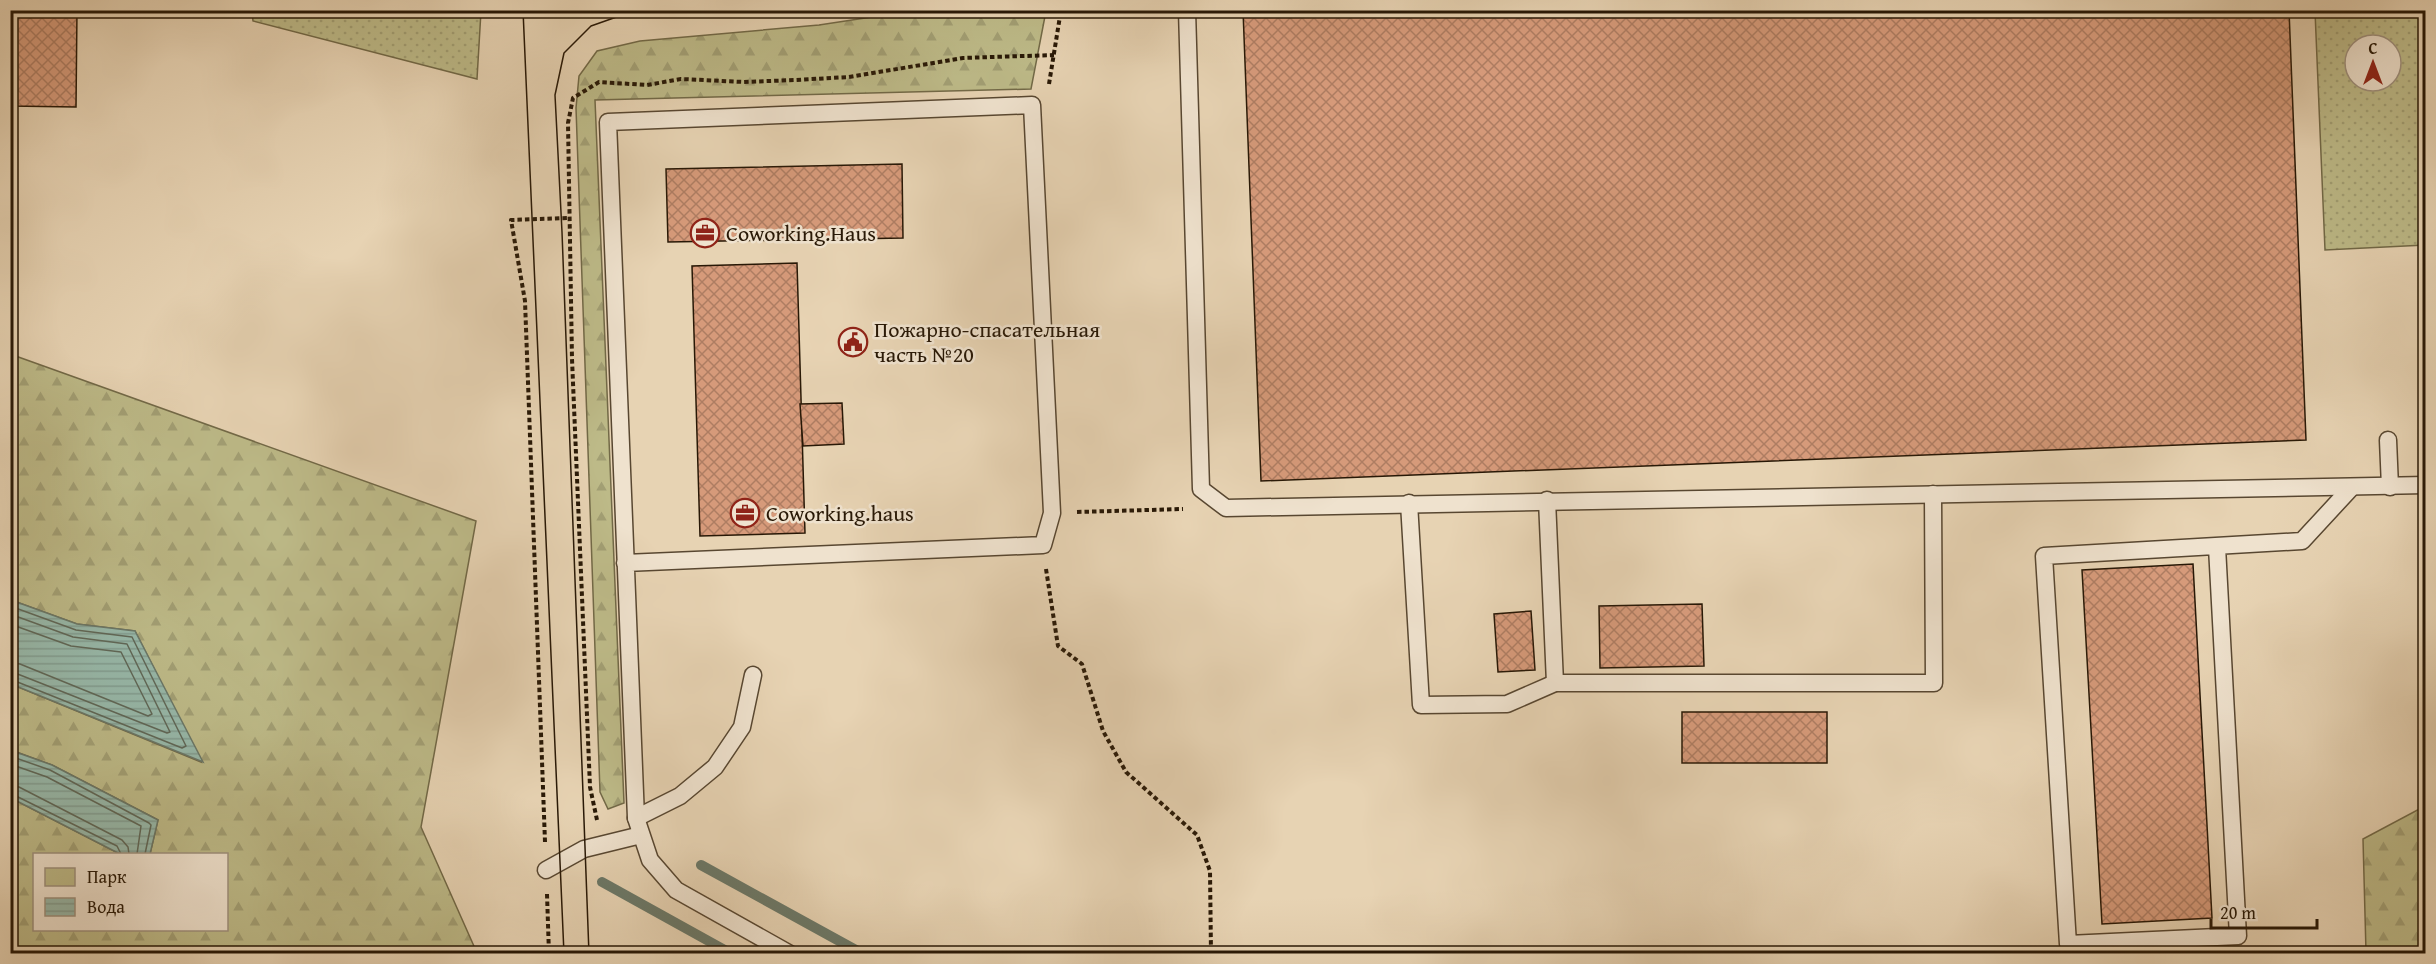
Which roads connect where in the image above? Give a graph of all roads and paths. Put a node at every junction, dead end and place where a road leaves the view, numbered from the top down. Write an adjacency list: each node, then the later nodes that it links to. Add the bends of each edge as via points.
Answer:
1 (1061, 10): 3 (path)
2 (1187, 10): 13 (lane, via 1201,489)
3 (1054, 55): 4 (path); 5 (path, via 963,58 849,77 744,82 681,79 647,85 599,82 573,98 568,123)
4 (1050, 77)
5 (569, 218): 20 (path, via 511,220 525,301); 22 (path, via 589,776)
6 (2388, 440): 8 (lane)
7 (2426, 485): 8 (lane)
8 (2390, 487): 9 (lane)
9 (2351, 488): 10 (lane); 16 (lane, via 2302,542)
10 (1933, 494): 11 (lane); 19 (lane, via 1934,683)
11 (1548, 500): 12 (lane); 19 (lane)
12 (1409, 503): 13 (lane); 19 (lane, via 1421,705 1507,704)
13 (1226, 507): 14 (path)
14 (1052, 513): 15 (lane); 17 (lane, via 1032,105 608,122)
15 (1042, 545): 17 (lane); 28 (path, via 1058,646 1082,664 1103,731 1126,772 1197,835 1210,872)
16 (2217, 547): 16 (lane, via 2044,556 2068,944 2238,936)
17 (625, 563): 21 (lane)
18 (753, 675): 21 (lane, via 742,727 715,767 680,796)
19 (1555, 683)
20 (544, 814)
21 (636, 818): 23 (lane)
22 (598, 822)
23 (641, 834): 24 (lane, via 584,849); 27 (lane, via 650,860 676,890)
24 (546, 870)
25 (548, 911): 26 (path)
26 (549, 954)
27 (790, 954)
28 (1211, 954)

